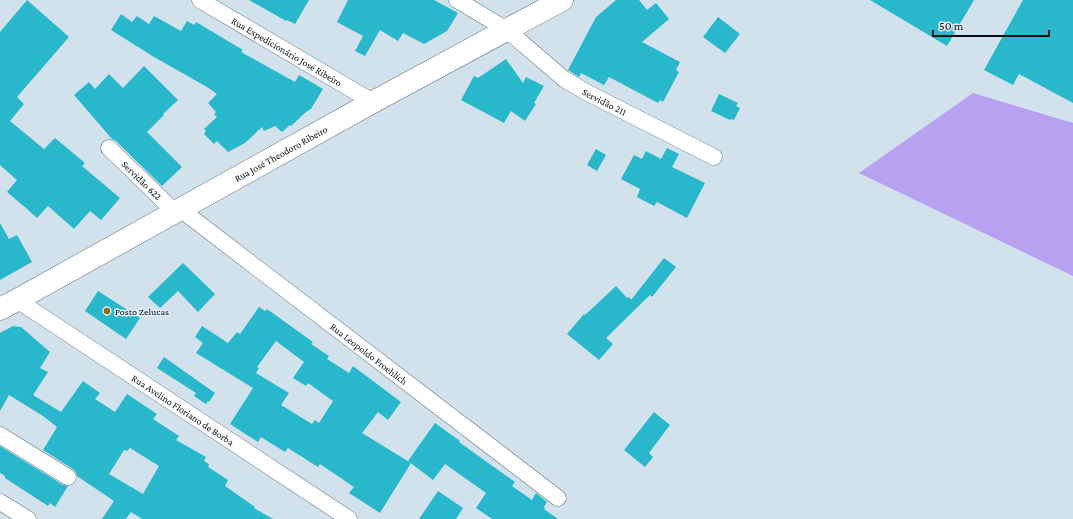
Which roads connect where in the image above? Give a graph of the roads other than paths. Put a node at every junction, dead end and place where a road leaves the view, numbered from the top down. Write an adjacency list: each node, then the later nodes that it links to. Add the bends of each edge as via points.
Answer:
1 (200, 0): 5 (street, Rua Expedicionário José Ribeiro)
2 (457, 0): 4 (street, Servidão 211)
3 (562, 0): 4 (main road, Rua José Theodoro Ribeiro)
4 (507, 30): 5 (main road, Rua José Theodoro Ribeiro); 7 (street, Servidão 211, via 564,79)
5 (374, 102): 8 (main road, Rua José Theodoro Ribeiro)
6 (109, 148): 8 (street, Servidão 622)
7 (714, 157)
8 (177, 211): 9 (main road, Rua José Theodoro Ribeiro); 12 (street, Rua Leopoldo Froehlich)
9 (9, 305): 15 (street, Rua Avelino Floriano de Borba)
10 (0, 435): 11 (street)
11 (68, 477)
12 (558, 498)
13 (0, 502): 14 (street)
14 (28, 519)
15 (349, 519)

